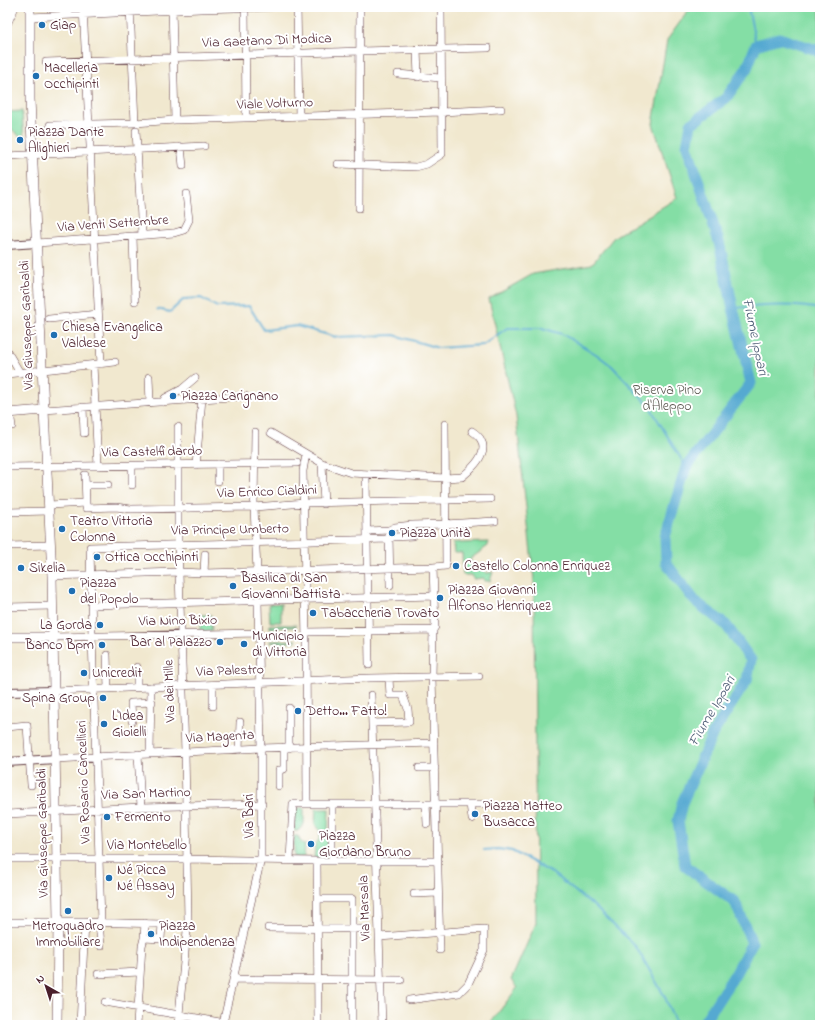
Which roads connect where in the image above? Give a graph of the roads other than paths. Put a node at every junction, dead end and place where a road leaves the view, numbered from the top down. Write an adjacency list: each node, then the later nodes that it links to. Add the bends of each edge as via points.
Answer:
1 (14, 7): 13 (main road)
2 (30, 7): 12 (main road, Via Giuseppe Garibaldi)
3 (274, 7): 8 (street)
4 (297, 7): 18 (street)
5 (360, 7): 17 (street)
6 (441, 7): 16 (street)
7 (210, 8): 8 (street); 9 (street)
8 (245, 8): 19 (street)
9 (172, 9): 10 (street); 20 (street)
10 (131, 10): 11 (street); 21 (street)
11 (83, 11): 12 (street); 22 (street)
12 (30, 17): 41 (main road, Via Giuseppe Garibaldi)
13 (7, 22)
14 (488, 48): 16 (street, Via Gaetano Di Modica)
15 (417, 49): 16 (street, Via Gaetano Di Modica); 17 (street, Via Gaetano Di Modica); 25 (street)
16 (440, 49): 26 (street)
17 (360, 51): 18 (street, Via Gaetano Di Modica); 29 (street)
18 (298, 53): 19 (street, Via Gaetano Di Modica); 30 (street)
19 (245, 55): 20 (street, Via Gaetano Di Modica); 31 (street)
20 (173, 58): 21 (street, Via Gaetano Di Modica); 32 (street)
21 (132, 60): 22 (street, Via Gaetano Di Modica); 34 (street)
22 (86, 61): 23 (street, Via Gaetano Di Modica); 33 (street)
23 (46, 62)
24 (398, 74): 25 (street)
25 (418, 76): 26 (street)
26 (440, 78): 28 (street)
27 (501, 109): 28 (street, Viale Volturno)
28 (440, 112): 29 (street, Viale Volturno); 44 (street, via 442,154 427,164 416,167)
29 (359, 114): 30 (street, Viale Volturno); 44 (street)
30 (299, 116): 31 (street, Viale Volturno)
31 (246, 118): 32 (street, Viale Volturno)
32 (175, 120): 34 (street, Viale Volturno)
33 (88, 123): 34 (street, Viale Volturno); 35 (street, Viale Volturno); 40 (street)
34 (135, 123)
35 (50, 125)
36 (136, 131): 39 (street)
37 (204, 146): 38 (street)
38 (181, 148): 39 (street); 45 (street)
39 (137, 150): 40 (street); 48 (street)
40 (89, 152): 41 (street); 50 (street)
41 (33, 155): 42 (street); 51 (main road, Via Giuseppe Garibaldi)
42 (7, 156)
43 (338, 164): 44 (street)
44 (359, 165): 47 (street)
45 (183, 166)
46 (186, 194): 48 (street, Via Venti Settembre, via 189,220 184,230)
47 (359, 208)
48 (142, 235): 49 (street, Via Venti Settembre)
49 (132, 236): 50 (street, Via Venti Settembre); 53 (street)
50 (94, 239): 51 (street, Via Venti Settembre); 54 (street)
51 (37, 243): 52 (street, Via Venti Settembre); 60 (main road, Via Giuseppe Garibaldi)
52 (7, 245)
53 (135, 302)
54 (98, 314): 55 (street); 58 (street)
55 (49, 319)
56 (7, 351): 61 (street)
57 (115, 362): 58 (street)
58 (101, 364): 59 (street)
59 (93, 365): 60 (street); 69 (street)
60 (43, 371): 61 (street); 71 (main road, Via Giuseppe Garibaldi)
61 (20, 373): 62 (street)
62 (7, 374)
63 (149, 377): 68 (street)
64 (195, 378): 67 (street, via 165,398)
65 (246, 396): 66 (street)
66 (202, 399): 67 (street); 84 (street)
67 (164, 402): 68 (street)
68 (150, 403): 69 (street)
69 (95, 406): 70 (street); 87 (street)
70 (83, 407): 71 (street); 78 (street)
71 (44, 410): 72 (main road); 86 (main road, Via Giuseppe Garibaldi)
72 (9, 413): 74 (street, via 12,426)
73 (445, 424): 93 (street)
74 (7, 426)
75 (178, 428): 89 (street, Via dei Mille)
76 (472, 431): 93 (street, via 482,440 480,459 462,477)
77 (255, 432): 81 (street)
78 (84, 433)
79 (271, 433): 80 (street)
80 (306, 454): 83 (street); 101 (street, via 303,471)
81 (255, 463): 82 (street, Via Castelfidardo); 85 (street, Via Castelfidardo); 105 (street)
82 (297, 463)
83 (322, 463): 92 (street, via 351,473); 103 (street)
84 (196, 464): 85 (street, Via Castelfidardo); 89 (street, Via Castelfidardo)
85 (218, 464): 94 (street)
86 (47, 466): 87 (street, Via Castelfidardo); 90 (street, Via Castelfidardo); 106 (main road, Via Giuseppe Garibaldi)
87 (98, 466): 88 (street, Via Castelfidardo)
88 (132, 466): 89 (street, Via Castelfidardo); 97 (street)
89 (179, 466): 104 (street, Via dei Mille)
90 (7, 467)
91 (86, 475): 96 (street)
92 (366, 475): 93 (street); 102 (street)
93 (445, 478): 99 (street)
94 (218, 481)
95 (108, 484): 96 (street)
96 (86, 485): 100 (street)
97 (132, 485)
98 (490, 499): 99 (street, Via Enrico Cialdini)
99 (446, 501): 102 (street, Via Enrico Cialdini); 109 (street)
100 (86, 503): 104 (street, Via Enrico Cialdini, via 86,508); 106 (street, Via Enrico Cialdini)
101 (304, 503): 103 (street, Via Enrico Cialdini); 105 (street, Via Enrico Cialdini); 115 (street)
102 (366, 503): 103 (street, Via Enrico Cialdini); 112 (street)
103 (324, 504)
104 (178, 507): 105 (street, Via Enrico Cialdini); 117 (street, Via dei Mille)
105 (254, 507): 116 (street)
106 (49, 508): 107 (street, Via Enrico Cialdini); 118 (main road, Via Giuseppe Garibaldi)
107 (7, 512)
108 (495, 521): 109 (street)
109 (445, 524): 110 (street); 122 (street, via 446,566)
110 (414, 525): 111 (street); 114 (street, Via Principe Umberto, via 412,536 393,536)
111 (389, 530): 112 (street); 114 (street)
112 (367, 531): 113 (street)
113 (367, 540): 114 (street, Via Principe Umberto); 115 (street, Via Principe Umberto); 125 (street)
114 (389, 540): 123 (street)
115 (305, 541): 116 (street, Via Principe Umberto); 124 (street)
116 (256, 542): 117 (street, Via Principe Umberto); 126 (street)
117 (178, 544): 120 (street, Via Principe Umberto); 127 (street, Via dei Mille)
118 (51, 545): 119 (street); 130 (main road, Via Giuseppe Garibaldi)
119 (7, 546)
120 (94, 546): 129 (street, Via Rosario Cancellieri, via 90,547)
121 (205, 554): 128 (street)
122 (431, 567): 123 (street); 132 (street)
123 (390, 568): 125 (street); 131 (street)
124 (307, 569): 125 (street); 126 (street); 134 (street)
125 (368, 569): 133 (street)
126 (257, 570): 128 (street)
127 (178, 572): 128 (street); 129 (street); 136 (street, Via dei Mille)
128 (204, 573)
129 (93, 575): 130 (street); 137 (street, Via Rosario Cancellieri)
130 (52, 576): 138 (main road, Via Giuseppe Garibaldi)
131 (390, 585)
132 (432, 596): 133 (street); 141 (street)
133 (368, 598): 134 (street); 140 (street)
134 (307, 601): 135 (street); 142 (street)
135 (257, 602): 136 (street); 143 (street, Via Bari)
136 (179, 603): 137 (street); 144 (street, Via dei Mille)
137 (94, 605): 147 (street, Via Rosario Cancellieri)
138 (51, 606): 139 (street); 146 (main road, Via Giuseppe Garibaldi)
139 (7, 607)
140 (369, 630): 141 (street); 142 (street); 149 (street)
141 (433, 630): 151 (street)
142 (306, 632): 154 (street)
143 (259, 633): 144 (street, Via Nino Bixio); 155 (street, Via Bari)
144 (181, 635): 147 (street, Via Nino Bixio); 157 (street, Via dei Mille)
145 (7, 637): 146 (main road)
146 (52, 638): 147 (street, Via Nino Bixio); 162 (main road, Via Giuseppe Garibaldi)
147 (94, 638): 161 (street, Via Rosario Cancellieri)
148 (107, 655): 160 (street)
149 (369, 665)
150 (137, 668): 159 (street)
151 (432, 676): 152 (street, Via Palestro); 153 (street, Via Palestro); 172 (street)
152 (479, 676)
153 (389, 678): 154 (street, Via Palestro); 170 (street, via 390,695 403,695 409,722)
154 (306, 681): 155 (street, Via Palestro); 174 (street)
155 (260, 683): 156 (street, Via Palestro); 176 (street, Via Bari)
156 (213, 685): 157 (street, Via Palestro); 166 (street)
157 (183, 686): 158 (street, Via Palestro); 178 (street, Via dei Mille)
158 (151, 687): 159 (street, Via Palestro); 165 (street)
159 (137, 688): 160 (street, Via Palestro)
160 (108, 689): 161 (street, Via Palestro)
161 (94, 690): 162 (street, Via Palestro); 181 (street, Via Rosario Cancellieri)
162 (54, 691): 163 (street, Via Palestro); 182 (main road, Via Giuseppe Garibaldi)
163 (7, 692)
164 (371, 695): 170 (street, Via Marsala)
165 (152, 702): 168 (street, via 131,703); 180 (street)
166 (213, 706)
167 (289, 708): 175 (street)
168 (132, 721)
169 (240, 722): 177 (street)
170 (372, 723): 173 (street, Via Marsala)
171 (7, 727): 183 (street, via 27,725)
172 (434, 744): 173 (street, Via Magenta); 186 (street)
173 (373, 745): 174 (street, Via Magenta); 192 (street, Via Marsala)
174 (307, 746): 175 (street, Via Magenta); 189 (street)
175 (287, 747): 176 (street, Via Magenta); 188 (street, via 284,769 279,770)
176 (261, 748): 177 (street, Via Magenta); 190 (street, Via Bari)
177 (239, 750): 178 (street, Via Magenta)
178 (185, 752): 180 (street, Via Magenta); 197 (street, Via dei Mille)
179 (138, 754): 180 (street, Via Magenta); 181 (street, Via Magenta); 198 (street)
180 (150, 754)
181 (95, 757): 182 (street, Via Magenta); 199 (street, Via Rosario Cancellieri)
182 (56, 759): 183 (street, Via Magenta); 200 (main road, Via Giuseppe Garibaldi)
183 (30, 761): 184 (street, Via Magenta); 187 (street)
184 (7, 762)
185 (419, 768): 186 (street)
186 (435, 768): 194 (street)
187 (31, 784)
188 (279, 786)
189 (306, 801): 191 (street); 209 (street, via 292,804)
190 (262, 804): 197 (street, Via San Martino); 208 (street, Via Bari)
191 (333, 804): 192 (street); 210 (street)
192 (375, 804): 193 (street); 211 (street, Via Marsala)
193 (426, 804): 194 (street); 203 (street)
194 (435, 804): 195 (street); 212 (street)
195 (470, 804): 196 (street); 202 (street)
196 (491, 804)
197 (186, 806): 198 (street, Via San Martino); 205 (street, Via dei Mille)
198 (141, 807): 199 (street, Via San Martino)
199 (98, 809): 200 (street, Via San Martino); 204 (street, Via Rosario Cancellieri)
200 (56, 811): 201 (street, Via San Martino); 207 (main road, Via Giuseppe Garibaldi)
201 (7, 814)
202 (472, 819)
203 (427, 824)
204 (99, 858): 205 (street, Via Montebello); 207 (street, Via Montebello); 220 (street, Via Rosario Cancellieri)
205 (187, 858): 208 (street, Via Montebello); 241 (street, Via dei Mille, via 188,925)
206 (7, 859): 207 (street, Via Montebello)
207 (57, 859): 217 (main road, Via Giuseppe Garibaldi)
208 (261, 860): 209 (street, Via Montebello); 233 (street, Via Bari)
209 (288, 860): 213 (street, Via Montebello)
210 (333, 861): 211 (street); 213 (street, Via Montebello)
211 (376, 861): 212 (street); 227 (street, Via Marsala)
212 (438, 861): 214 (street)
213 (317, 862): 216 (street)
214 (438, 893): 215 (street); 226 (street)
215 (414, 894)
216 (317, 899): 223 (street); 224 (street, via 352,899)
217 (58, 921): 218 (street); 219 (street); 244 (main road, Via Giuseppe Garibaldi)
218 (7, 922)
219 (84, 922): 220 (street); 245 (street)
220 (100, 922): 221 (street); 229 (street, Via Rosario Cancellieri)
221 (145, 923): 228 (street); 228 (street, via 162,924 161,939)
222 (268, 928): 223 (street)
223 (317, 928): 224 (street); 234 (street)
224 (352, 928): 225 (street); 235 (street)
225 (367, 928)
226 (439, 933): 227 (street); 230 (street); 238 (street, via 484,929 484,950 468,984 459,993)
227 (379, 937): 236 (street, Via Marsala)
228 (144, 938): 231 (street)
229 (100, 946)
230 (440, 950)
231 (140, 972): 232 (street); 240 (street)
232 (98, 974)
233 (233, 979): 234 (street); 242 (street, Via Bari)
234 (318, 980): 235 (street); 249 (street)
235 (352, 980): 236 (street); 243 (street)
236 (380, 980): 237 (street); 250 (street, Via Marsala)
237 (401, 980)
238 (408, 1000)
239 (105, 1002): 240 (street)
240 (138, 1008): 241 (street); 246 (street)
241 (179, 1015): 242 (street); 247 (street, Via dei Mille)
242 (223, 1023): 248 (street)
243 (352, 1023)
244 (57, 1025)
245 (80, 1025)
246 (137, 1025)
247 (178, 1025)
248 (237, 1025)
249 (318, 1025)
250 (382, 1025)

